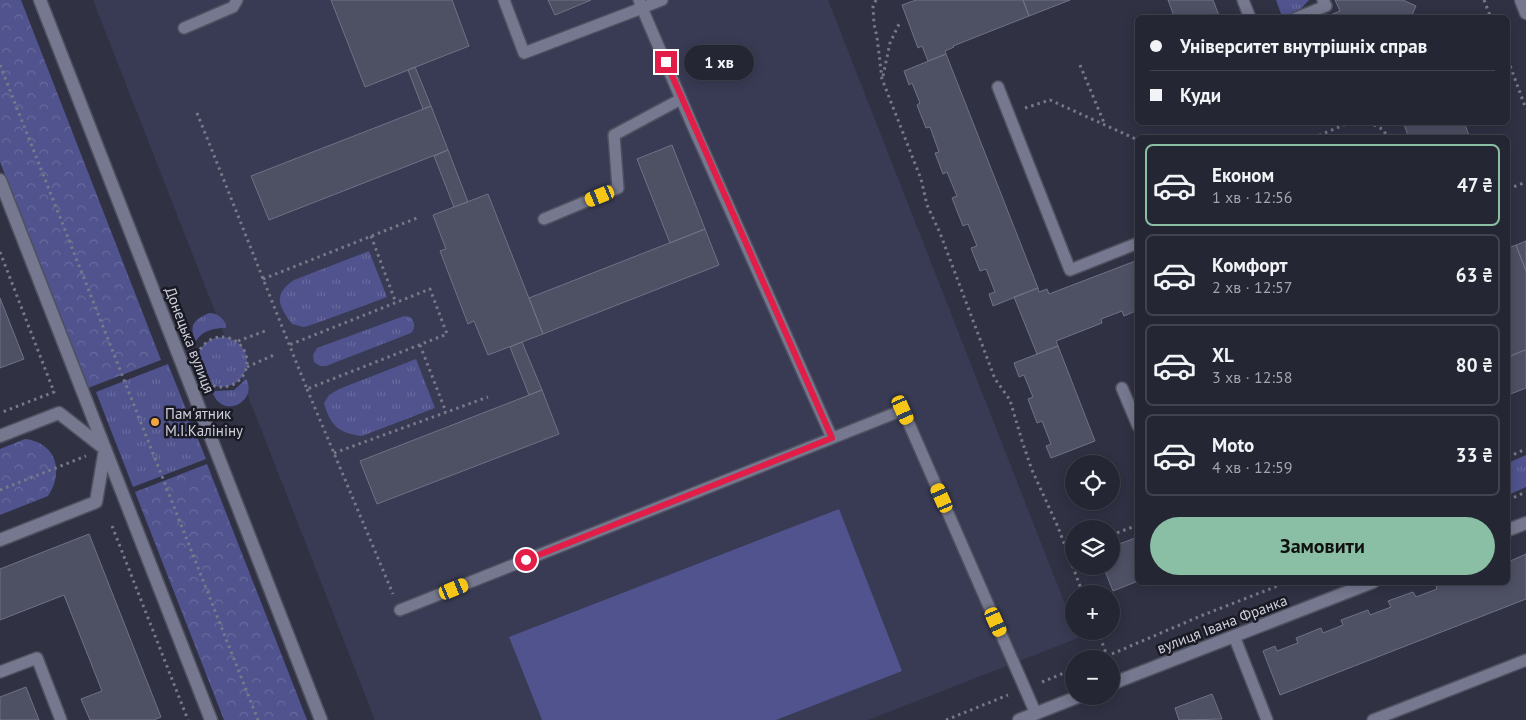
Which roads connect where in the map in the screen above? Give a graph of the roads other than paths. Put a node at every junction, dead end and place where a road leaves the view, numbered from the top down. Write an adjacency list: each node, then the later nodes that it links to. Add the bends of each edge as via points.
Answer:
1 (40, 0): 36 (street, Донецька вулиця)
2 (237, 0): 12 (lane, via 233,7)
3 (504, 0): 8 (lane, via 524,53)
4 (662, 0): 8 (lane)
5 (1243, 0): 10 (lane)
6 (1323, 0): 11 (lane, via 1326,6)
7 (1521, 0): 9 (street)
8 (641, 4): 14 (lane)
9 (1526, 13)
10 (1249, 15)
11 (1304, 15)
12 (184, 28)
13 (998, 86): 17 (lane, via 1070,270)
14 (681, 98): 16 (lane, via 614,134 618,188); 21 (lane)
15 (0, 180): 22 (street)
16 (544, 219)
17 (1135, 244)
18 (1122, 388): 19 (lane)
19 (1135, 419)
20 (0, 436): 22 (street, via 59,413)
21 (832, 438): 27 (lane); 33 (lane, via 903,410)
22 (105, 449): 25 (street, via 96,502); 35 (street)
23 (1526, 523): 24 (street)
24 (1510, 529)
25 (0, 540)
26 (1365, 585): 28 (street, вулиця Івана Франка)
27 (400, 610)
28 (1234, 636): 31 (street, вулиця Івана Франка); 38 (lane)
29 (1526, 660): 39 (lane)
30 (0, 672): 34 (lane, via 37,658)
31 (1120, 680)
32 (1065, 702): 33 (street)
33 (1036, 714): 37 (street)
34 (61, 720)
35 (211, 720)
36 (321, 720)
37 (1019, 720)
38 (1267, 720)
39 (1373, 720)

